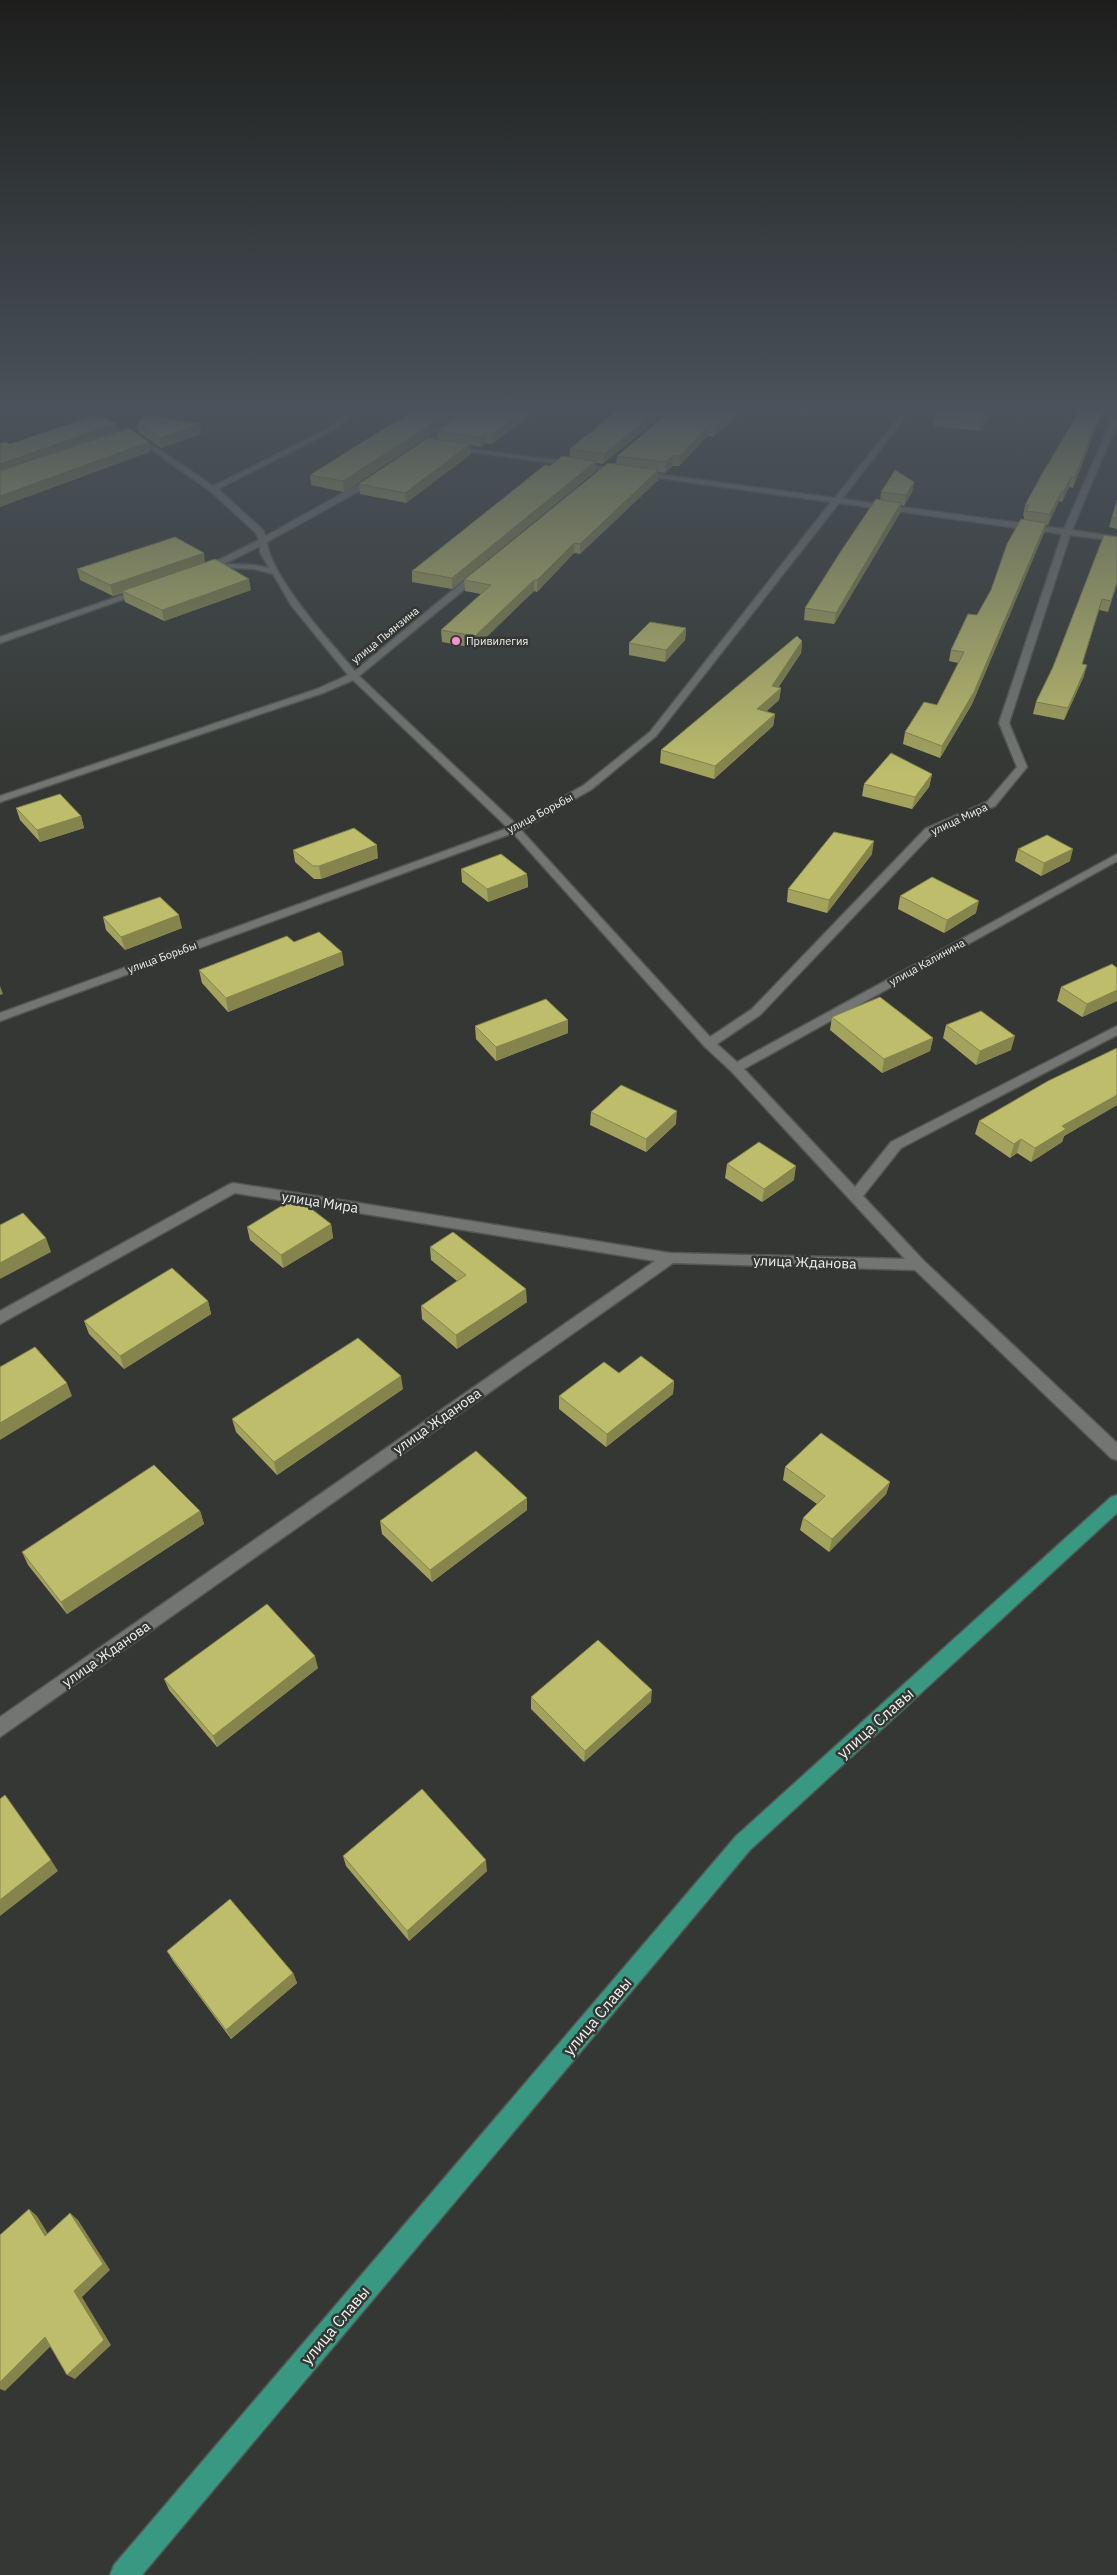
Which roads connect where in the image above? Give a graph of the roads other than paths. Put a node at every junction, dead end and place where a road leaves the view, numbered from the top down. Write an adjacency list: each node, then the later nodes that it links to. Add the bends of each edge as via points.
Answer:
1 (260, 532): 7 (street)
2 (279, 532): 7 (street)
3 (812, 532): 16 (street, улица Борьбы, via 653,734 588,787)
4 (1067, 532): 20 (street, улица Мира, via 1004,723 1022,767 991,804 928,831 756,1012)
5 (1068, 532): 6 (street)
6 (1117, 539)
7 (264, 540): 9 (street); 11 (street, via 264,552)
8 (491, 563): 14 (street, улица Пьянзина)
9 (214, 566): 10 (street); 11 (street)
10 (195, 572)
11 (276, 572): 14 (street, via 294,603)
12 (149, 588): 13 (street)
13 (0, 640)
14 (354, 676): 15 (street, улица Пьянзина, via 320,691); 16 (street)
15 (0, 799)
16 (515, 829): 18 (street, улица Борьбы); 20 (street)
17 (1117, 857): 21 (street, улица Калинина)
18 (0, 1017)
19 (1117, 1030): 22 (street, via 896,1145)
20 (709, 1044): 21 (street)
21 (736, 1068): 22 (street)
22 (855, 1196): 24 (street)
23 (670, 1258): 24 (street, улица Жданова); 25 (street, улица Мира, via 233,1188); 28 (street, улица Жданова)
24 (919, 1265): 26 (street)
25 (0, 1318)
26 (1117, 1453)
27 (1117, 1502): 29 (main road, улица Славы, via 743,1843)
28 (0, 1728)
29 (124, 2575)

